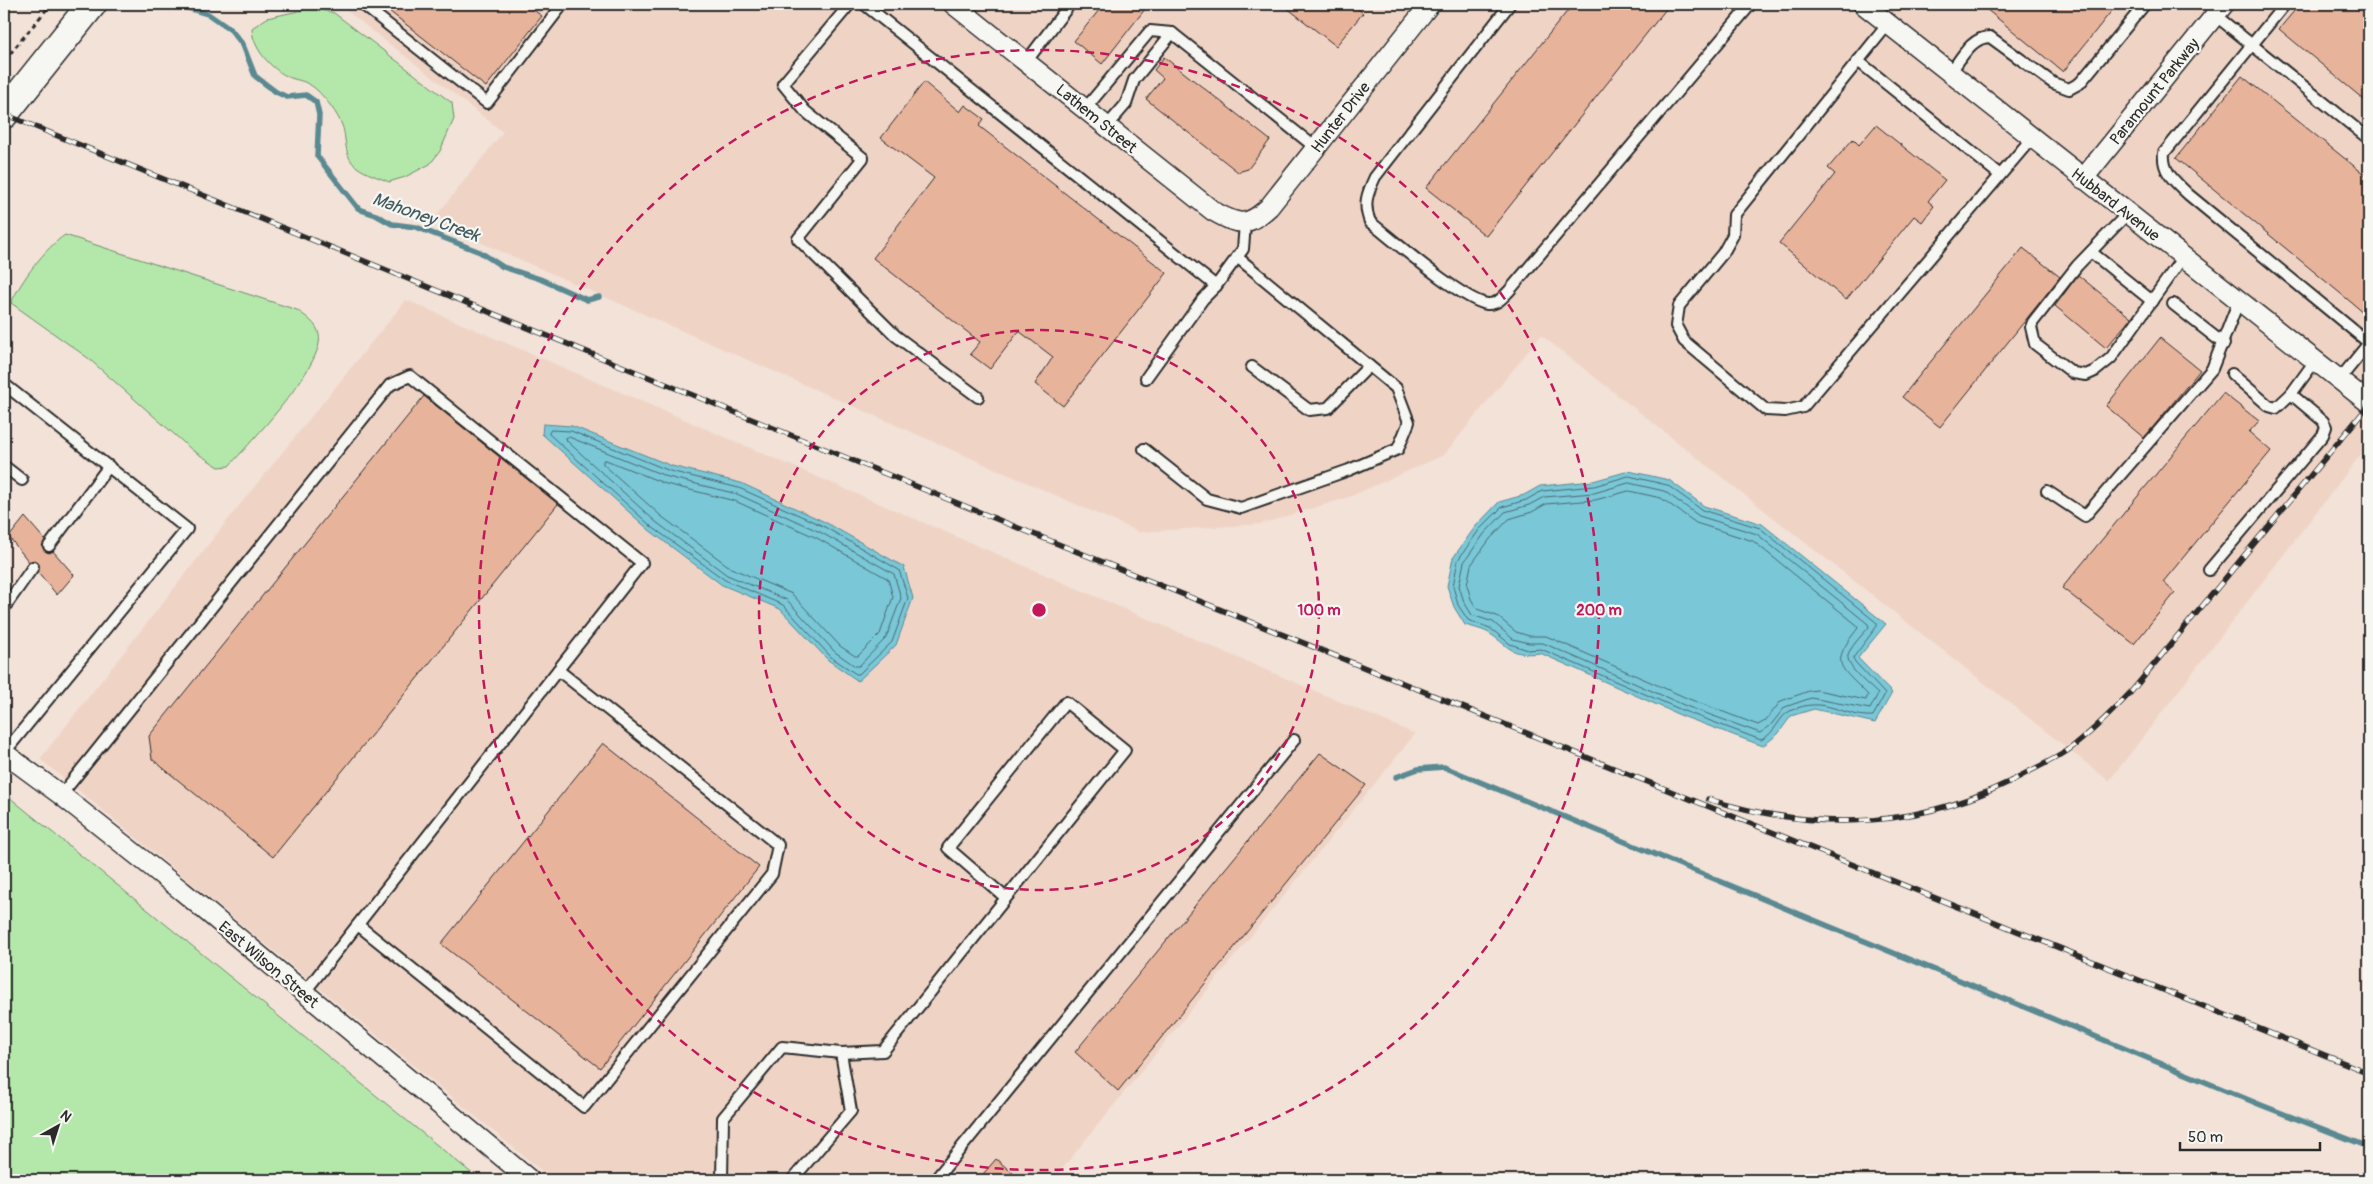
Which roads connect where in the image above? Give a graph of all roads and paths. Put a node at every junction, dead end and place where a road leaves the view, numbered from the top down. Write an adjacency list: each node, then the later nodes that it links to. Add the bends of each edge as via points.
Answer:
1 (51, 4): 20 (path)
2 (92, 4): 25 (street)
3 (362, 4): 15 (lane, via 487,102)
4 (548, 4): 15 (lane)
5 (848, 4): 51 (lane, via 783,84 805,111 864,158 798,239 896,336)
6 (864, 4): 37 (lane)
7 (953, 4): 22 (street, Lathem Street)
8 (1070, 4): 22 (lane)
9 (1430, 4): 29 (street, Hunter Drive)
10 (1510, 4): 11 (lane, via 1375,177 1366,195 1365,208 1370,222 1466,296 1487,304 1498,302 1509,291)
11 (1751, 4)
12 (1862, 4): 17 (street, Hubbard Avenue)
13 (2145, 4): 23 (lane, via 2080,83 2068,89 2053,83 1990,37 1975,41)
14 (2285, 4): 19 (lane)
15 (560, 7)
16 (2219, 10): 19 (lane); 31 (street, Paramount Parkway)
17 (1888, 24): 21 (lane); 23 (street, Hubbard Avenue)
18 (1172, 33): 24 (lane, via 1150,31); 26 (lane, via 1134,80 1126,104); 29 (lane)
19 (2252, 45): 28 (lane); 41 (lane, via 2164,153 2167,174)
20 (4, 61)
21 (1858, 61): 30 (lane); 30 (lane, via 1734,214 1733,235 1723,253 1679,306 1676,326 1684,340 1766,410 1803,407)
22 (1026, 62): 24 (street, Lathem Street)
23 (1950, 73): 27 (street, Hubbard Avenue)
24 (1085, 109): 26 (street, Lathem Street)
25 (4, 114)
26 (1107, 126): 33 (street, Lathem Street, via 1212,211)
27 (2032, 138): 30 (lane); 31 (street, Hubbard Avenue)
28 (2369, 139)
29 (1316, 148): 33 (street, Hunter Drive, via 1269,207)
30 (2000, 176)
31 (2083, 178): 32 (street, Hubbard Avenue)
32 (2128, 213): 34 (lane); 36 (street, Hubbard Avenue)
33 (1245, 224): 35 (lane, via 1243,249)
34 (2091, 252): 38 (lane); 38 (lane, via 2033,322 2035,344 2073,373 2086,375 2111,358)
35 (1237, 257): 37 (lane); 44 (lane)
36 (2183, 257): 38 (lane); 39 (street, Hubbard Avenue)
37 (1216, 286): 47 (lane, via 1203,298)
38 (2152, 300)
39 (2239, 300): 42 (lane); 43 (street, Hubbard Avenue)
40 (2173, 304): 42 (lane)
41 (2369, 343): 48 (lane)
42 (2224, 344): 57 (lane, via 2212,369 2085,516)
43 (2315, 361): 48 (street, Hubbard Avenue); 50 (lane)
44 (1369, 366): 45 (lane, via 1328,408 1310,410); 53 (lane, via 1396,388 1409,422 1398,449 1348,470 1241,508 1207,499)
45 (1252, 367)
46 (2232, 374): 50 (lane, via 2269,406 2276,408)
47 (1146, 378)
48 (2339, 380): 52 (street, Hubbard Avenue)
49 (4, 384): 55 (lane)
50 (2290, 394): 60 (lane, via 2326,427)
51 (978, 397)
52 (2369, 403)
53 (1144, 449)
54 (4, 466): 56 (lane)
55 (109, 466): 58 (lane); 64 (lane, via 187,529)
56 (22, 480)
57 (2047, 491)
58 (49, 546)
59 (33, 567): 61 (lane)
60 (2209, 570)
61 (4, 608)
62 (558, 670): 65 (lane, via 642,563 410,376 390,385); 67 (lane); 67 (lane, via 778,845 772,874 584,1107)
63 (1294, 740): 73 (lane)
64 (4, 753): 65 (street, East Wilson Street)
65 (61, 795): 68 (street, East Wilson Street)
66 (1006, 898): 66 (lane, via 1124,750 1066,702 948,848); 69 (lane, via 883,1051)
67 (358, 924): 68 (lane)
68 (304, 993): 70 (street, East Wilson Street)
69 (842, 1053): 71 (lane, via 782,1047 723,1118); 72 (lane, via 851,1111)
70 (530, 1180)
71 (722, 1180)
72 (792, 1180)
73 (935, 1180)

